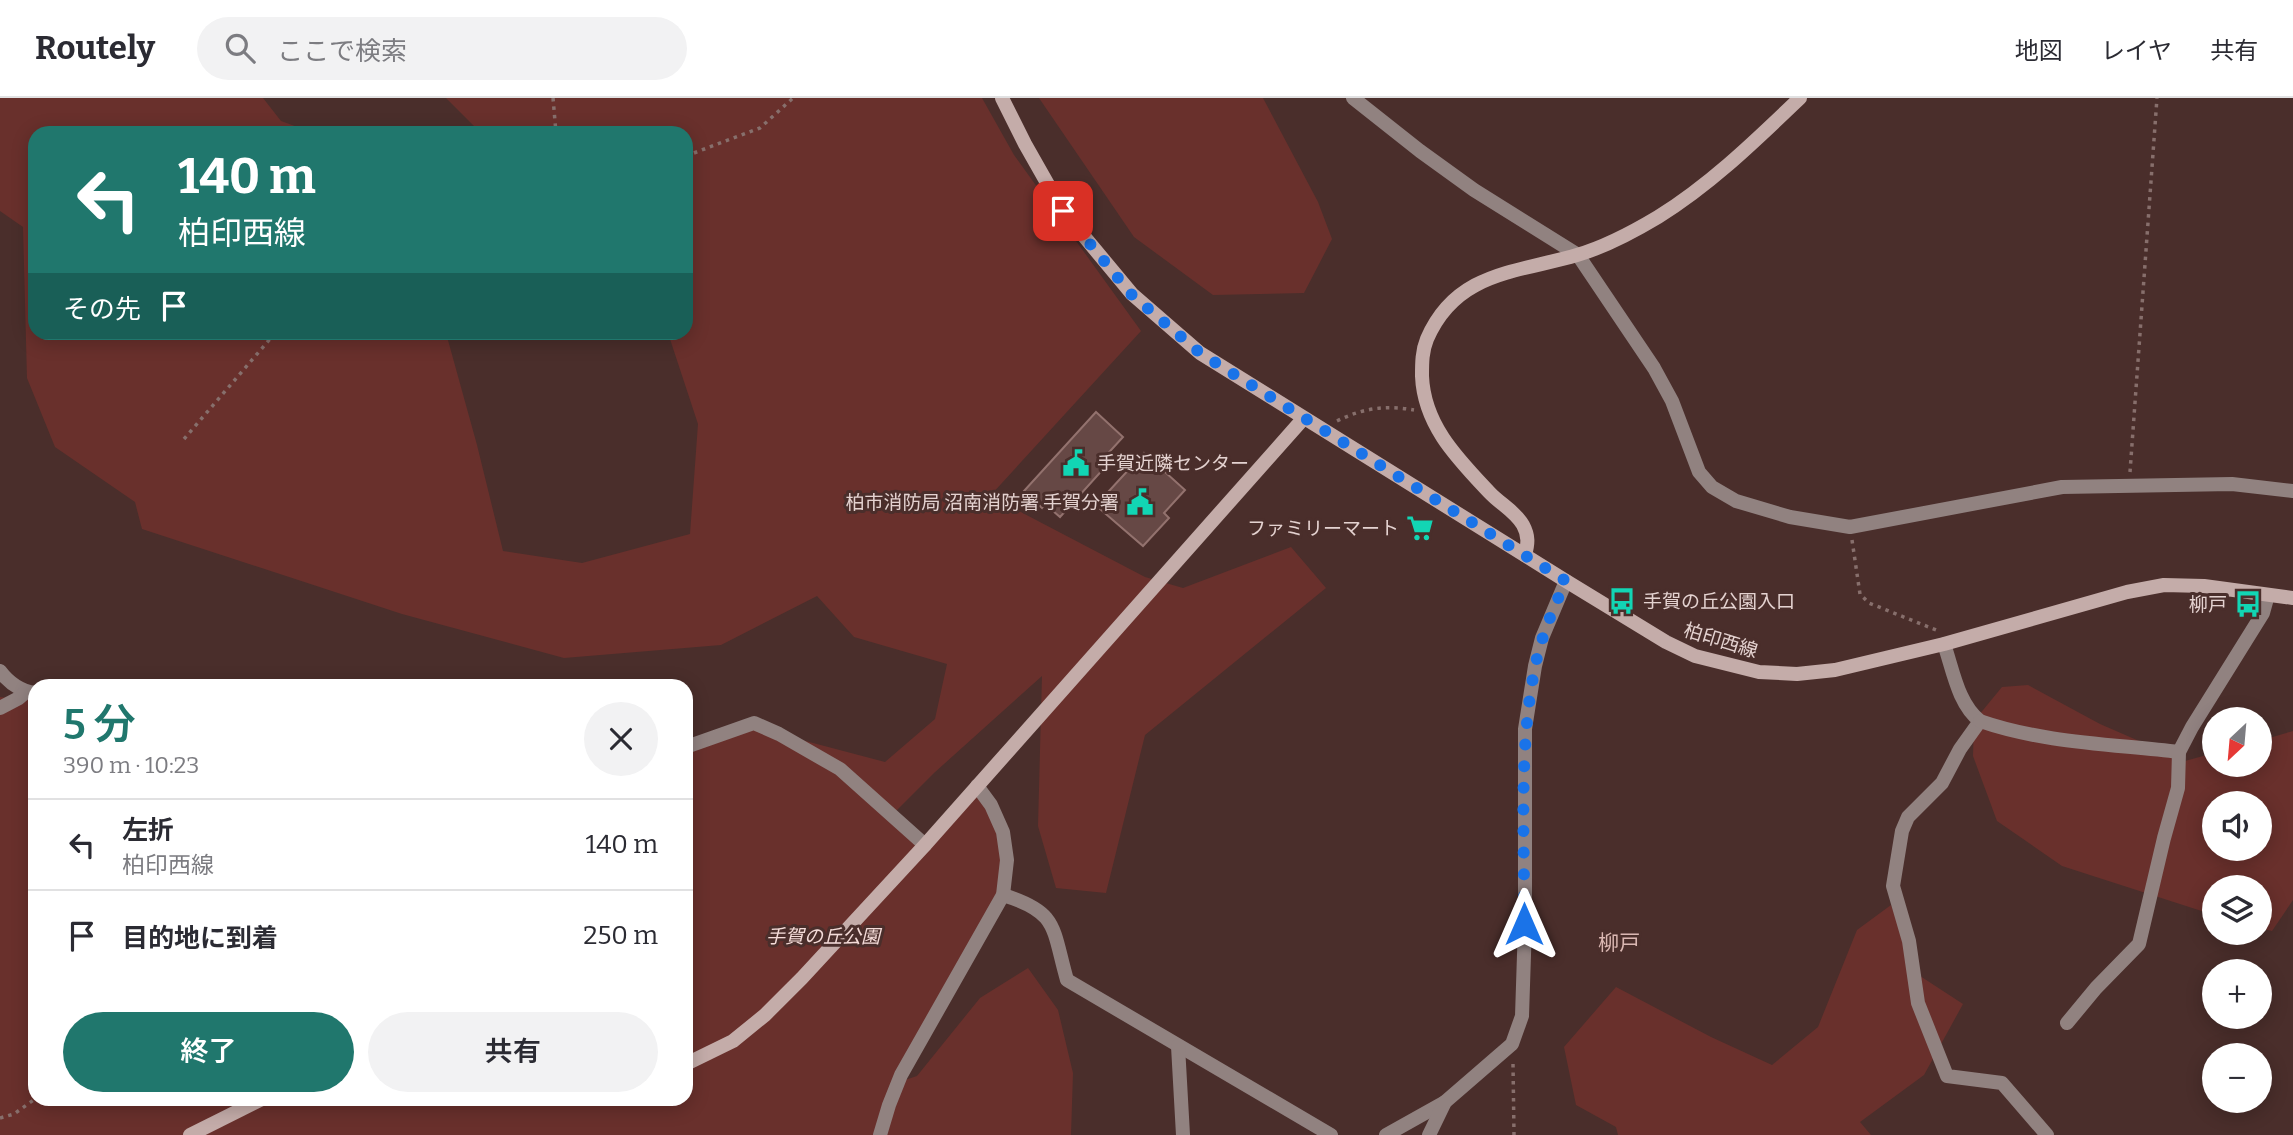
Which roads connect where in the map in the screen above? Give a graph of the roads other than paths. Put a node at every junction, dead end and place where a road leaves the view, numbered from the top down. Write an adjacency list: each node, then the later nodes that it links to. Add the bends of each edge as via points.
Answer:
1 (1002, 98): 5 (street, 柏印西線, via 1063,211 1132,295 1200,353)
2 (1353, 98): 4 (street, via 1474,190)
3 (1800, 98): 4 (street, via 1723,171 1689,196 1609,243)
4 (1578, 255): 6 (street, via 1654,368 1699,472 1712,487 1736,501 1790,517 1850,527 2062,487 2232,484); 7 (street, via 1479,282 1455,298 1436,320 1422,360 1428,412 1444,441 1524,526 1529,539)
5 (1303, 419): 7 (street, 柏印西線); 19 (street)
6 (2293, 491)
7 (1525, 555): 8 (street, 柏印西線)
8 (1566, 581): 11 (street, 柏印西線, via 1695,656 1759,672 1835,670); 25 (street, via 1542,638 1525,729 1522,1016 1512,1044)
9 (2268, 594): 10 (street, 柏印西線); 11 (street, 柏印西線, via 2164,585); 18 (street, via 2263,613)
10 (2293, 598)
11 (1944, 644): 16 (street, via 1963,698)
12 (0, 671): 13 (street)
13 (28, 691)
14 (28, 693): 15 (street)
15 (0, 708)
16 (1980, 721): 18 (street, via 2004,730); 33 (street, via 1942,783 1908,817 1894,886 1909,941 1918,1003 1947,1076 2002,1083)
17 (693, 745): 20 (street, via 754,723 840,769)
18 (2179, 752): 22 (street, via 2178,788 2139,944)
19 (977, 786): 20 (street); 21 (street, via 1003,832 1007,860)
20 (925, 845): 24 (street, via 765,1015 733,1041)
21 (1003, 895): 23 (street, via 1027,903 1052,923 1067,980); 28 (street, via 901,1075)
22 (2067, 1023)
23 (1178, 1046): 29 (street); 30 (street)
24 (693, 1061)
25 (1445, 1102): 31 (street); 32 (street)
26 (248, 1106): 27 (street)
27 (190, 1135)
28 (880, 1135)
29 (1183, 1135)
30 (1331, 1135)
31 (1386, 1135)
32 (1429, 1135)
33 (2047, 1135)

